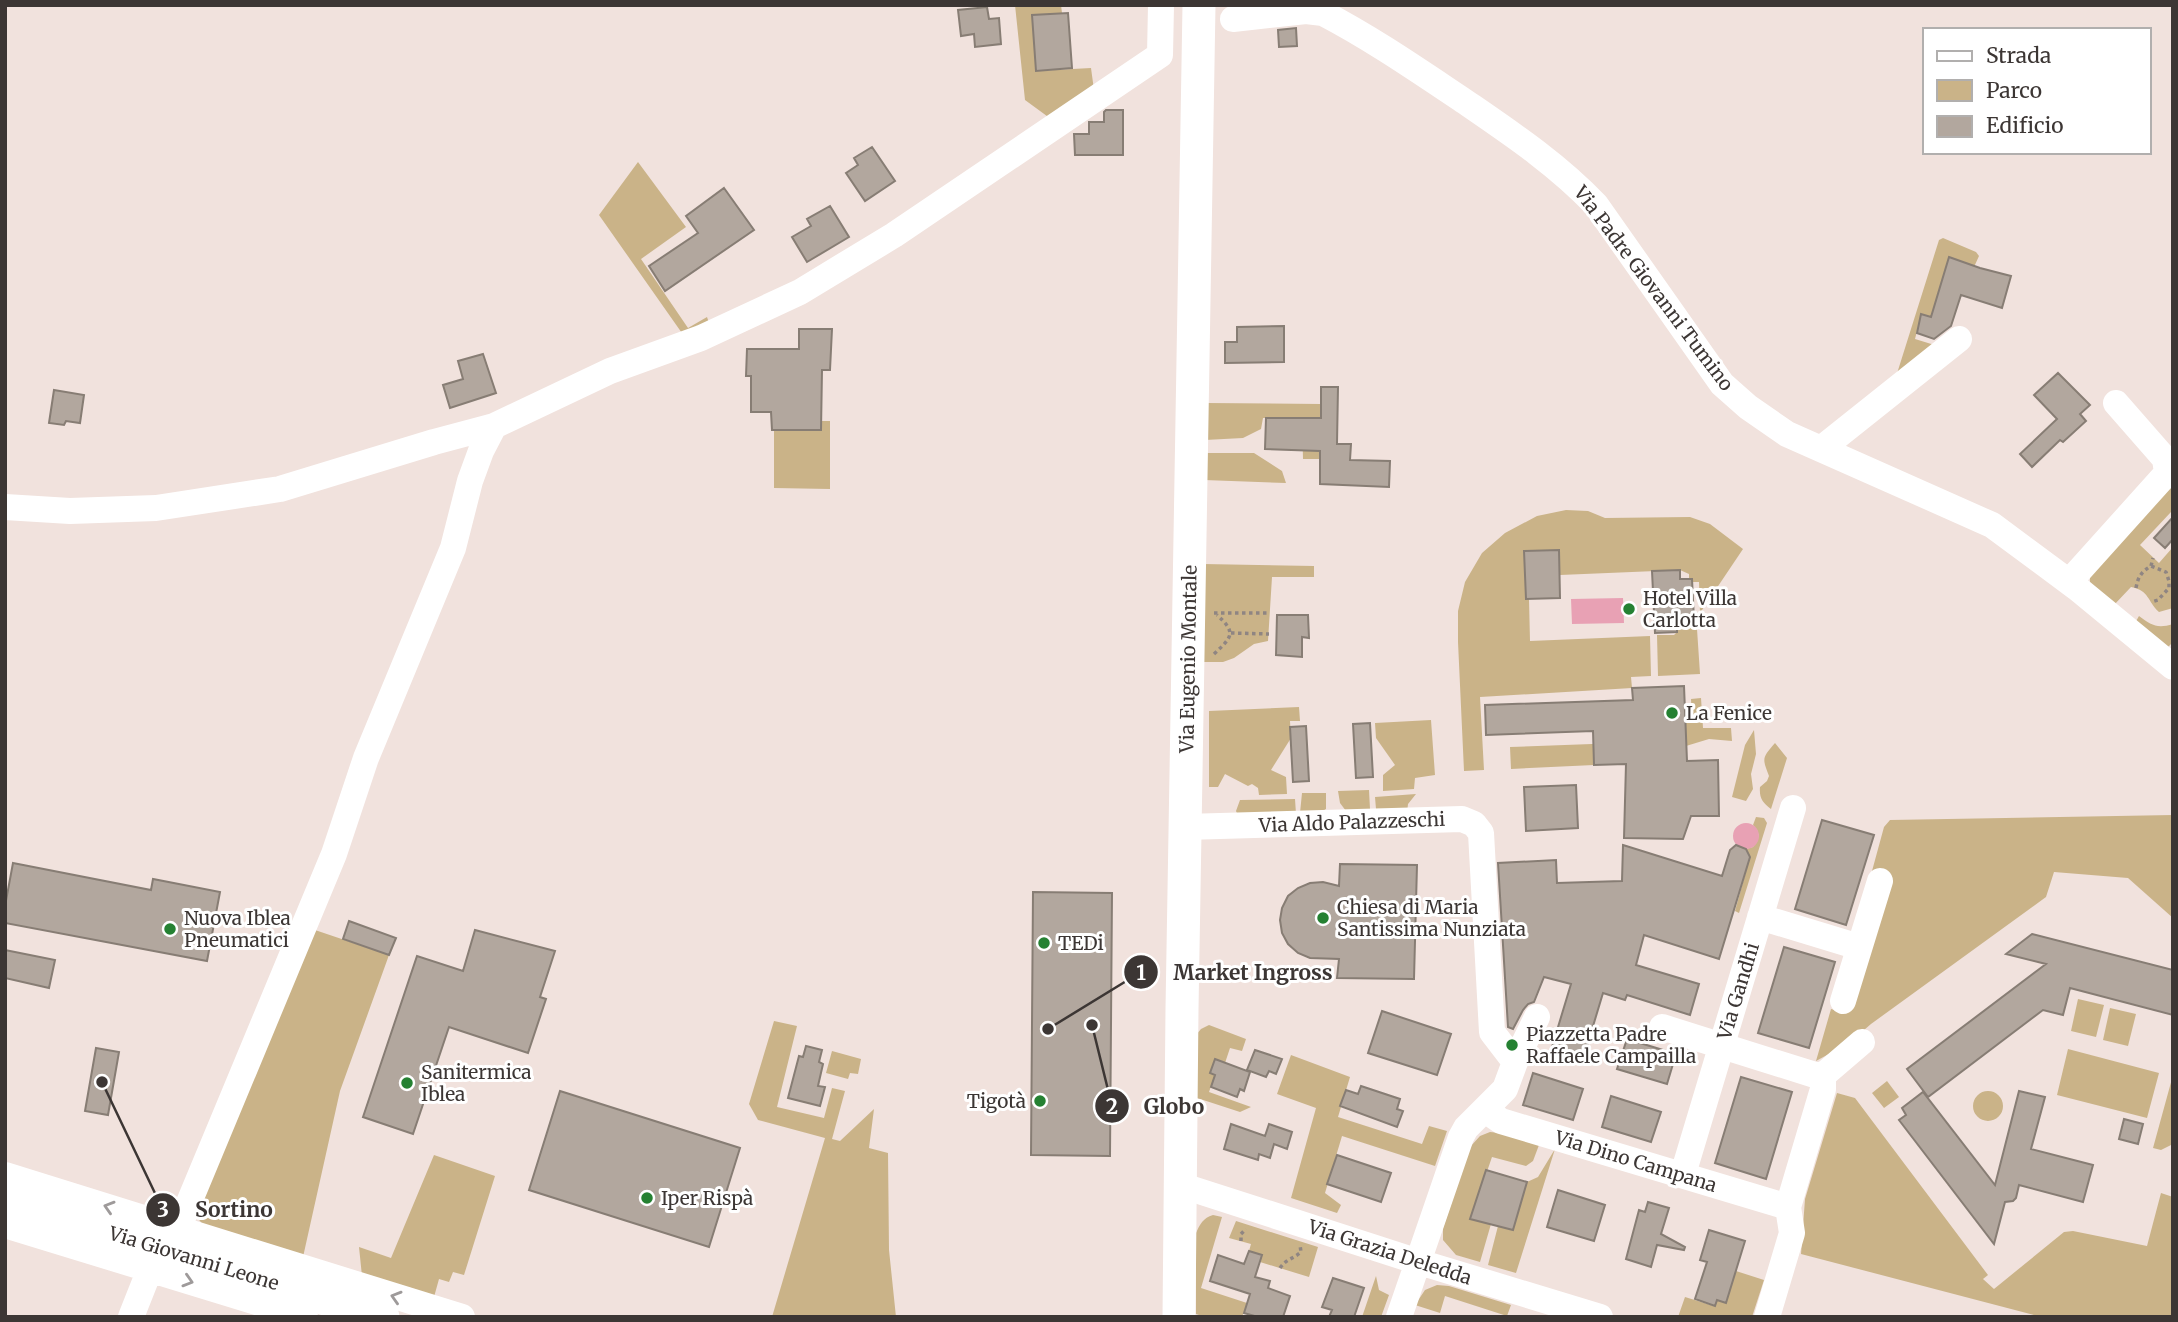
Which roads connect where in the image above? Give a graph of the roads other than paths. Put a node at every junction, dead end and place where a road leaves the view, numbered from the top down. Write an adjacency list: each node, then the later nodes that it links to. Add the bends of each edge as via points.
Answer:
1 (1161, 5): 6 (street, via 1160,55 894,235 800,292 701,338 610,371)
2 (1199, 5): 12 (main road, Via Eugenio Montale)
3 (1233, 19): 7 (street, Via Padre Giovanni Tumino, via 1323,13 1536,150 1596,205 1722,384 1787,434)
4 (1959, 339): 7 (street)
5 (2116, 403): 9 (street, via 2165,459 2167,473)
6 (494, 426): 8 (street, via 280,489 156,508); 30 (street, via 481,450 453,548 366,758 334,854)
7 (1821, 449): 9 (street, Via Padre Giovanni Tumino, via 1992,525)
8 (5, 507)
9 (2069, 582): 10 (street, Via Padre Giovanni Tumino)
10 (2173, 667)
11 (1793, 808): 14 (street, Via Gandhi)
12 (1185, 827): 21 (street, Via Aldo Palazzeschi, via 1462,819 1475,824 1481,833 1492,1032); 26 (main road, Via Eugenio Montale)
13 (1880, 881): 15 (street)
14 (1760, 917): 15 (street); 20 (street, Via Gandhi)
15 (1860, 947): 16 (street)
16 (1843, 1001)
17 (1538, 1017): 21 (street)
18 (1662, 1027): 20 (street)
19 (1862, 1042): 22 (street)
20 (1722, 1045): 22 (street); 24 (street, Via Gandhi)
21 (1515, 1062): 23 (street, via 1505,1089)
22 (1822, 1074): 28 (street, via 1823,1089)
23 (1485, 1110): 24 (street, Via Dino Campana, via 1501,1121); 31 (street, via 1461,1137)
24 (1682, 1174): 28 (street, Via Dino Campana)
25 (5, 1175): 30 (street, one-way to 25)
26 (1180, 1185): 31 (street, Via Grazia Deledda); 33 (main road, Via Eugenio Montale)
27 (5, 1199): 36 (main road, Via Giovanni Leone)
28 (1788, 1207): 40 (street, via 1792,1233)
29 (5, 1225): 32 (street)
30 (178, 1229): 37 (street, one-way to 30)
31 (1419, 1262): 38 (street); 39 (street, Via Grazia Deledda)
32 (150, 1269): 34 (street); 35 (street, one-way to 35)
33 (1179, 1316)
34 (131, 1317)
35 (305, 1317)
36 (383, 1317)
37 (462, 1317)
38 (1399, 1317)
39 (1600, 1317)
40 (1767, 1317)

